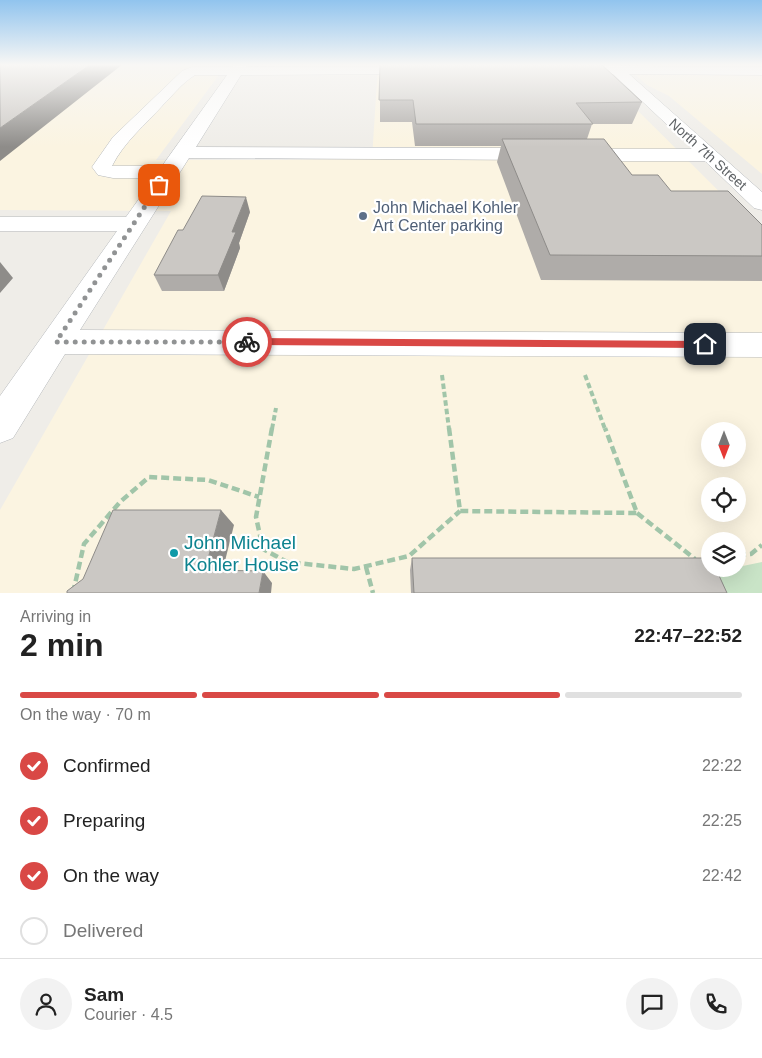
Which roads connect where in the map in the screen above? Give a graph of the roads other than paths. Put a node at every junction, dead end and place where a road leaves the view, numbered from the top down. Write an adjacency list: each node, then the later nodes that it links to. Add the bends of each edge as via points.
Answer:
1 (169, 92): 6 (street, via 124,136 102,167 113,172)
2 (222, 92): 4 (street)
3 (640, 92): 5 (street, North 7th Street)
4 (181, 152): 5 (street); 6 (street)
5 (710, 155): 7 (street, North 7th Street)
6 (168, 172): 9 (street)
7 (762, 203)
8 (0, 224): 9 (street)
9 (134, 224): 10 (street)
10 (56, 342): 11 (street); 12 (street)
11 (762, 344)
12 (0, 426)

